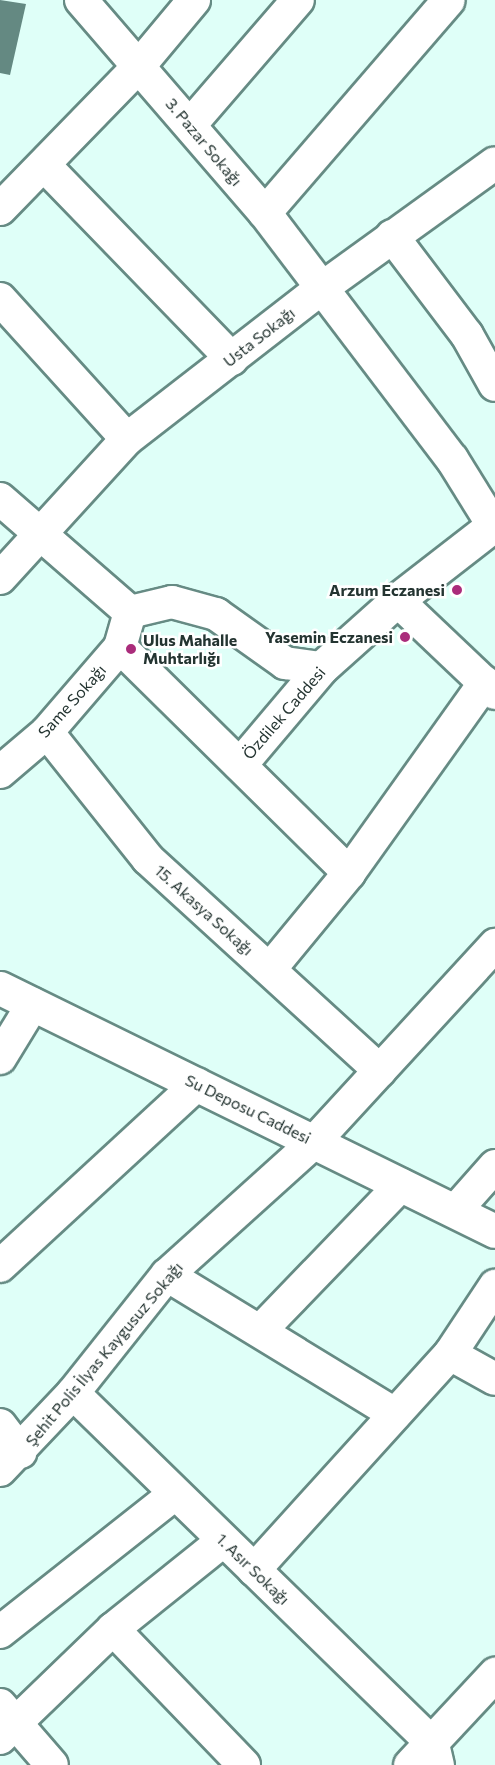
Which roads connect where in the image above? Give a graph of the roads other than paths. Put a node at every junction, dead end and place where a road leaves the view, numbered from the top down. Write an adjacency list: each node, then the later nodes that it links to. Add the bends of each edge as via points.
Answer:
1 (81, 0): 5 (street, 3. Pazar Sokağı)
2 (194, 0): 5 (street)
3 (298, 0): 6 (street)
4 (449, 0): 10 (street)
5 (139, 66): 6 (street, 3. Pazar Sokağı); 8 (street)
6 (190, 125): 10 (street, 3. Pazar Sokağı)
7 (495, 163): 11 (street, Usta Sokağı)
8 (44, 165): 9 (street); 14 (street)
9 (0, 209)
10 (265, 213): 12 (street, 3. Pazar Sokağı)
11 (392, 236): 12 (street, Usta Sokağı); 15 (street, via 467,335)
12 (322, 288): 14 (street, Usta Sokağı); 18 (street, 3. Pazar Sokağı, via 452,459)
13 (0, 299): 16 (street)
14 (232, 359): 16 (street, Usta Sokağı)
15 (495, 385)
16 (127, 439): 19 (street, Usta Sokağı)
17 (0, 499): 19 (street)
18 (494, 524): 21 (main road, Özdilek Caddesi)
19 (40, 532): 20 (street, Usta Sokağı); 22 (street)
20 (0, 578)
21 (397, 600): 24 (main road, Özdilek Caddesi); 25 (street)
22 (130, 612): 23 (street, Same Sokağı); 24 (street, via 172,602 216,614 285,663)
23 (120, 647): 26 (street, Same Sokağı); 27 (street)
24 (321, 668): 27 (main road, Özdilek Caddesi)
25 (490, 687): 29 (street)
26 (47, 732): 28 (street, Same Sokağı); 31 (street, 15. Akasya Sokağı, via 148,859)
27 (240, 764): 29 (street)
28 (0, 772)
29 (349, 873): 31 (street)
30 (495, 945): 35 (street, Şehit Polis İlyas Kaygusuz Sokağı)
31 (270, 969): 35 (street, 15. Akasya Sokağı)
32 (0, 988): 33 (main road, Su Deposu Caddesi)
33 (33, 1004): 34 (street); 36 (main road, Su Deposu Caddesi)
34 (0, 1058)
35 (380, 1071): 37 (street, Şehit Polis İlyas Kaygusuz Sokağı)
36 (197, 1084): 37 (main road, Su Deposu Caddesi); 42 (street)
37 (314, 1142): 39 (main road, Su Deposu Caddesi); 43 (street, Şehit Polis İlyas Kaygusuz Sokağı)
38 (495, 1166): 40 (street)
39 (401, 1185): 40 (main road, Su Deposu Caddesi); 45 (street)
40 (456, 1210): 41 (main road, Su Deposu Caddesi)
41 (495, 1231)
42 (0, 1266)
43 (167, 1275): 45 (street); 48 (street, Şehit Polis İlyas Kaygusuz Sokağı)
44 (495, 1286): 46 (street)
45 (260, 1331): 49 (street)
46 (450, 1354): 47 (street); 49 (street)
47 (495, 1379)
48 (73, 1394): 51 (street, Şehit Polis İlyas Kaygusuz Sokağı); 52 (street, 1. Asır Sokağı)
49 (395, 1414): 54 (street)
50 (0, 1425): 51 (street)
51 (10, 1461)
52 (175, 1494): 53 (street, 1. Asır Sokağı); 56 (street)
53 (223, 1540): 54 (street, 1. Asır Sokağı); 55 (street)
54 (254, 1570): 59 (street, 1. Asır Sokağı)
55 (113, 1629): 58 (street); 61 (street)
56 (0, 1632)
57 (495, 1674): 59 (main road)
58 (5, 1722): 60 (street)
59 (427, 1758)
60 (52, 1765)
61 (244, 1765)

